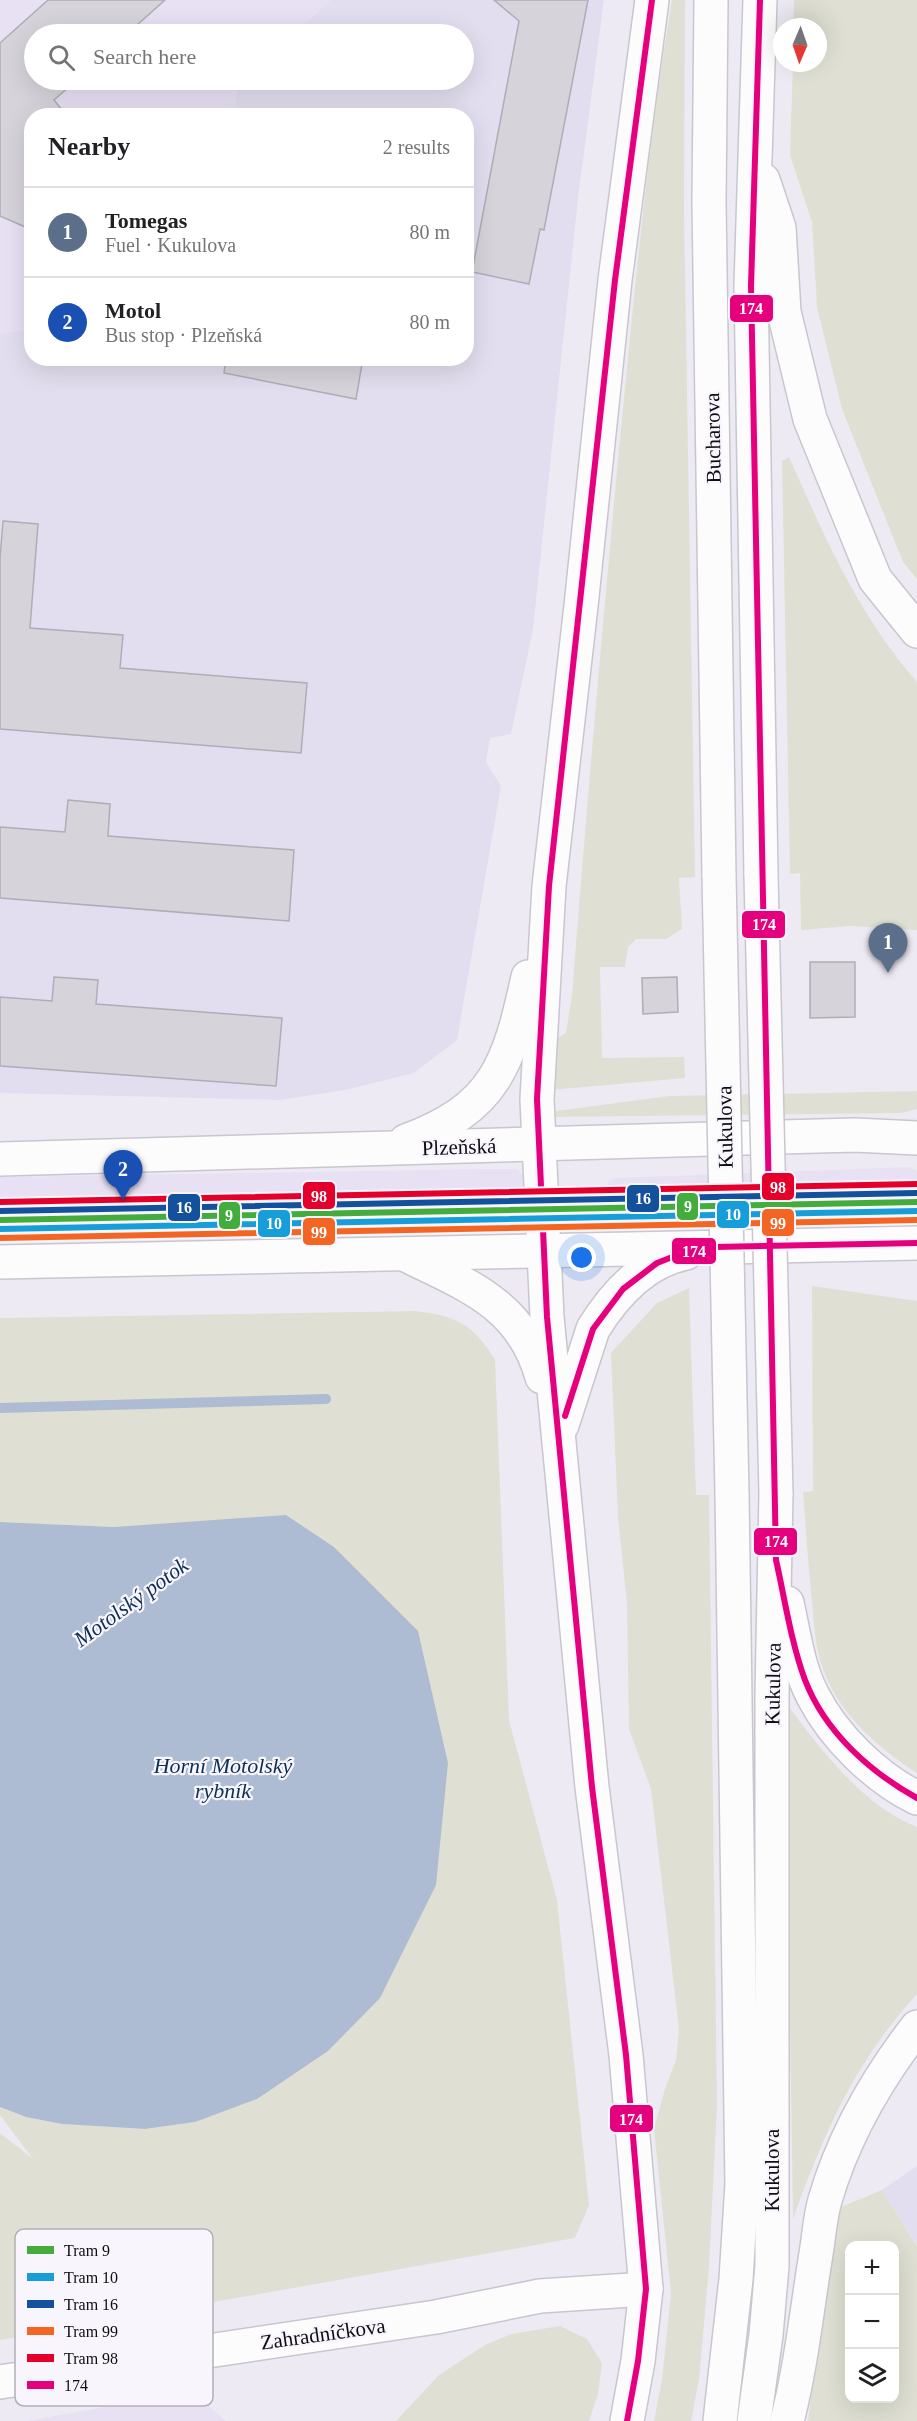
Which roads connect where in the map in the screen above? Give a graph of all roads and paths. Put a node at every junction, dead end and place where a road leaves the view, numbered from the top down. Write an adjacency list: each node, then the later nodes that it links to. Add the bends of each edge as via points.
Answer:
1 (652, 0): 8 (main road, via 615,280)
2 (711, 0): 7 (main road, Bucharova, via 709,202)
3 (760, 0): 4 (main road, Bucharova)
4 (757, 160): 5 (main road, via 779,228 784,312 810,419 874,579); 6 (main road, Bucharova, via 751,286)
5 (917, 631)
6 (761, 875): 19 (main road, Kukulova, bridge)
7 (719, 876): 27 (main road, Kukulova, bridge, via 742,2184)
8 (549, 886): 10 (main road, via 537,1099); 11 (main road, via 519,1019 495,1080 446,1124)
9 (917, 1138): 10 (main road, Plzeňská, via 855,1135)
10 (540, 1145): 11 (main road, Plzeňská); 15 (main road)
11 (381, 1150): 12 (main road, Plzeňská)
12 (0, 1159)
13 (917, 1244): 14 (main road)
14 (714, 1247): 15 (main road); 18 (main road, via 657,1263 610,1304 592,1329)
15 (544, 1251): 16 (main road); 18 (main road)
16 (400, 1253): 17 (main road); 18 (main road, via 461,1282 492,1302 522,1331 536,1353)
17 (0, 1262)
18 (558, 1437): 22 (main road, via 592,1787 626,2055)
19 (777, 1560): 20 (main road, via 799,1659 812,1696 836,1731 865,1761); 28 (main road, Kukulova, via 772,1694 772,2266)
20 (917, 1798)
21 (917, 2027): 29 (main road, via 868,2097 833,2175)
22 (646, 2289): 23 (main road, Zahradníčkova, via 540,2296 436,2317); 26 (main road)
23 (213, 2350)
24 (15, 2380): 25 (main road, Zahradníčkova)
25 (0, 2382)
26 (627, 2421)
27 (720, 2421)
28 (754, 2421)
29 (787, 2421)

